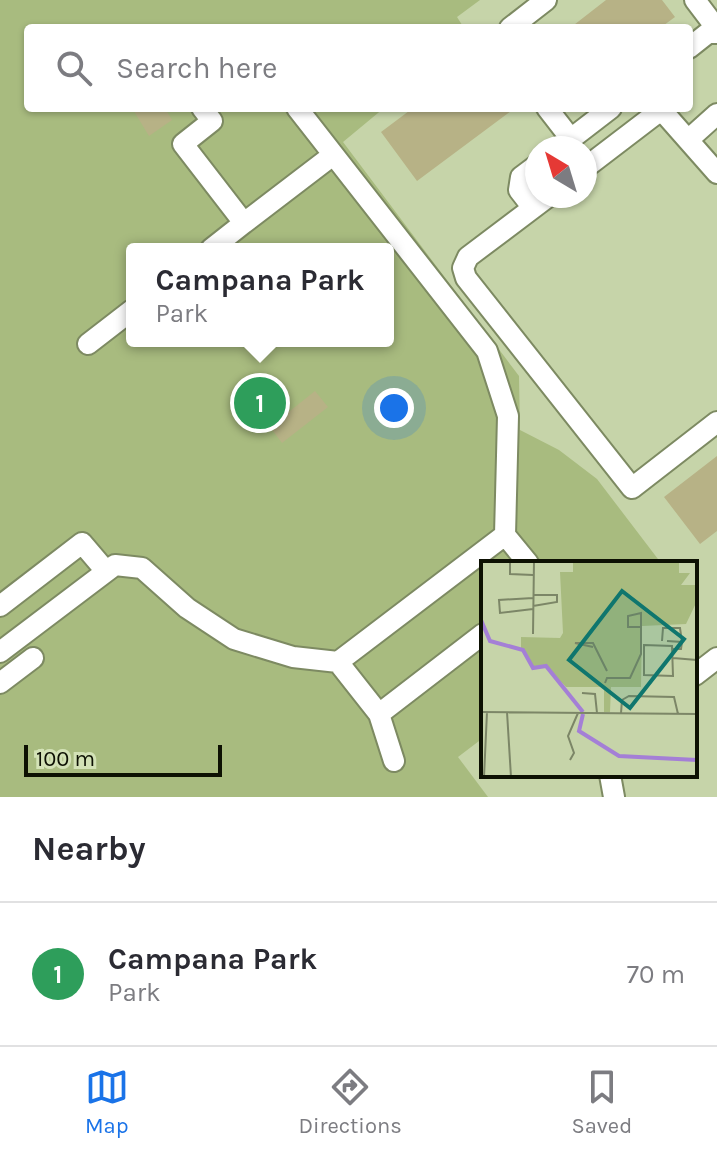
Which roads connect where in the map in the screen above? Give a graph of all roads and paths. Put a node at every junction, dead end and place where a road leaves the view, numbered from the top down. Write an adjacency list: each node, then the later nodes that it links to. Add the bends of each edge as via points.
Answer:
1 (546, 0): 3 (street)
2 (695, 0): 4 (street)
3 (515, 24)
4 (717, 31): 5 (street)
5 (693, 45)
6 (205, 112): 20 (street, via 212,121 183,144)
7 (300, 112): 14 (street)
8 (549, 112): 11 (street)
9 (606, 112): 12 (street)
10 (717, 114): 13 (street)
11 (561, 136)
12 (575, 136)
13 (688, 140): 15 (street, via 665,114 657,113); 16 (street)
14 (333, 155): 20 (street); 25 (street, via 487,351 508,416)
15 (597, 159)
16 (717, 173)
17 (525, 174): 18 (street, via 519,190)
18 (525, 193)
19 (533, 208): 24 (street, via 468,257 466,278 632,488)
20 (244, 223): 21 (street)
21 (219, 243)
22 (126, 315): 23 (street)
23 (88, 344)
24 (717, 422)
25 (505, 535): 26 (street); 33 (street)
26 (526, 561)
27 (105, 570): 28 (street, via 82,543); 30 (street); 33 (street, via 115,565 142,568 187,608 234,639 293,657)
28 (0, 606)
29 (481, 636): 36 (street)
30 (0, 652)
31 (33, 658): 35 (street)
32 (717, 658): 34 (street)
33 (338, 662): 36 (street)
34 (697, 673)
35 (0, 683)
36 (379, 714): 37 (street)
37 (394, 761)
38 (610, 777): 39 (street)
39 (614, 797)

